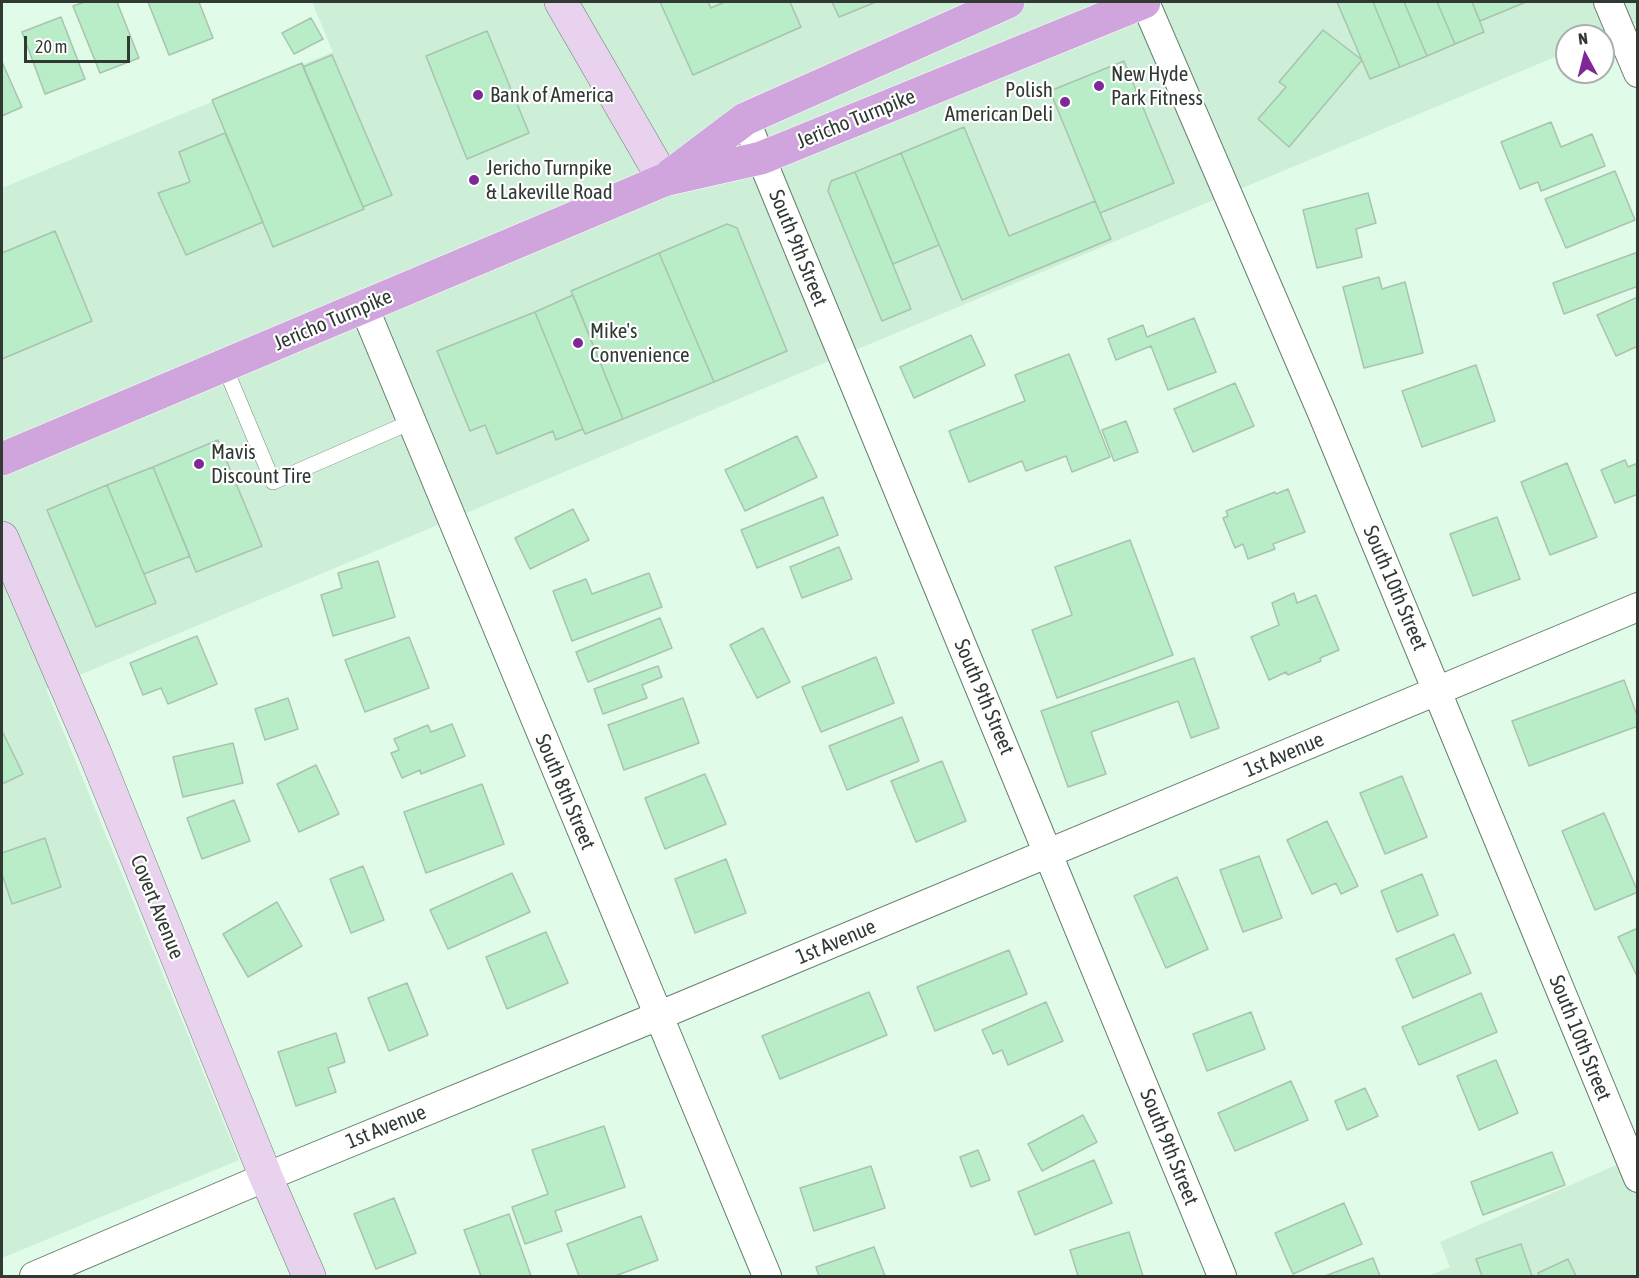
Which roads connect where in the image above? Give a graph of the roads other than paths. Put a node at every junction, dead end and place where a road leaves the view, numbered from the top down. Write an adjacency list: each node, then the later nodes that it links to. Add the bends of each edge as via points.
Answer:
1 (561, 2): 8 (main road)
2 (1144, 2): 7 (main road, Jericho Turnpike); 15 (street, South 10th Street, via 1296,351)
3 (1608, 2): 5 (street)
4 (990, 5): 6 (main road, Jericho Turnpike)
5 (1638, 73)
6 (745, 119): 7 (street, South 9th Street); 8 (main road, Jericho Turnpike)
7 (761, 158): 8 (main road, Jericho Turnpike); 16 (street, South 9th Street)
8 (664, 180): 9 (main road, Jericho Turnpike)
9 (364, 307): 10 (main road, Jericho Turnpike); 11 (street, South 8th Street)
10 (224, 365): 11 (lane, via 273,482); 12 (main road, Jericho Turnpike)
11 (411, 422): 17 (street, South 8th Street)
12 (2, 459)
13 (2, 538): 19 (main road, Covert Avenue, via 99,762)
14 (1638, 607): 15 (street, 1st Avenue)
15 (1437, 690): 16 (street, 1st Avenue); 18 (street, South 10th Street)
16 (1048, 854): 17 (street, 1st Avenue); 23 (street, South 9th Street)
17 (658, 1016): 19 (street, 1st Avenue); 22 (street, South 8th Street)
18 (1635, 1162)
19 (266, 1177): 20 (street, 1st Avenue); 21 (main road, Covert Avenue)
20 (34, 1276)
21 (309, 1276)
22 (767, 1276)
23 (1222, 1276)

